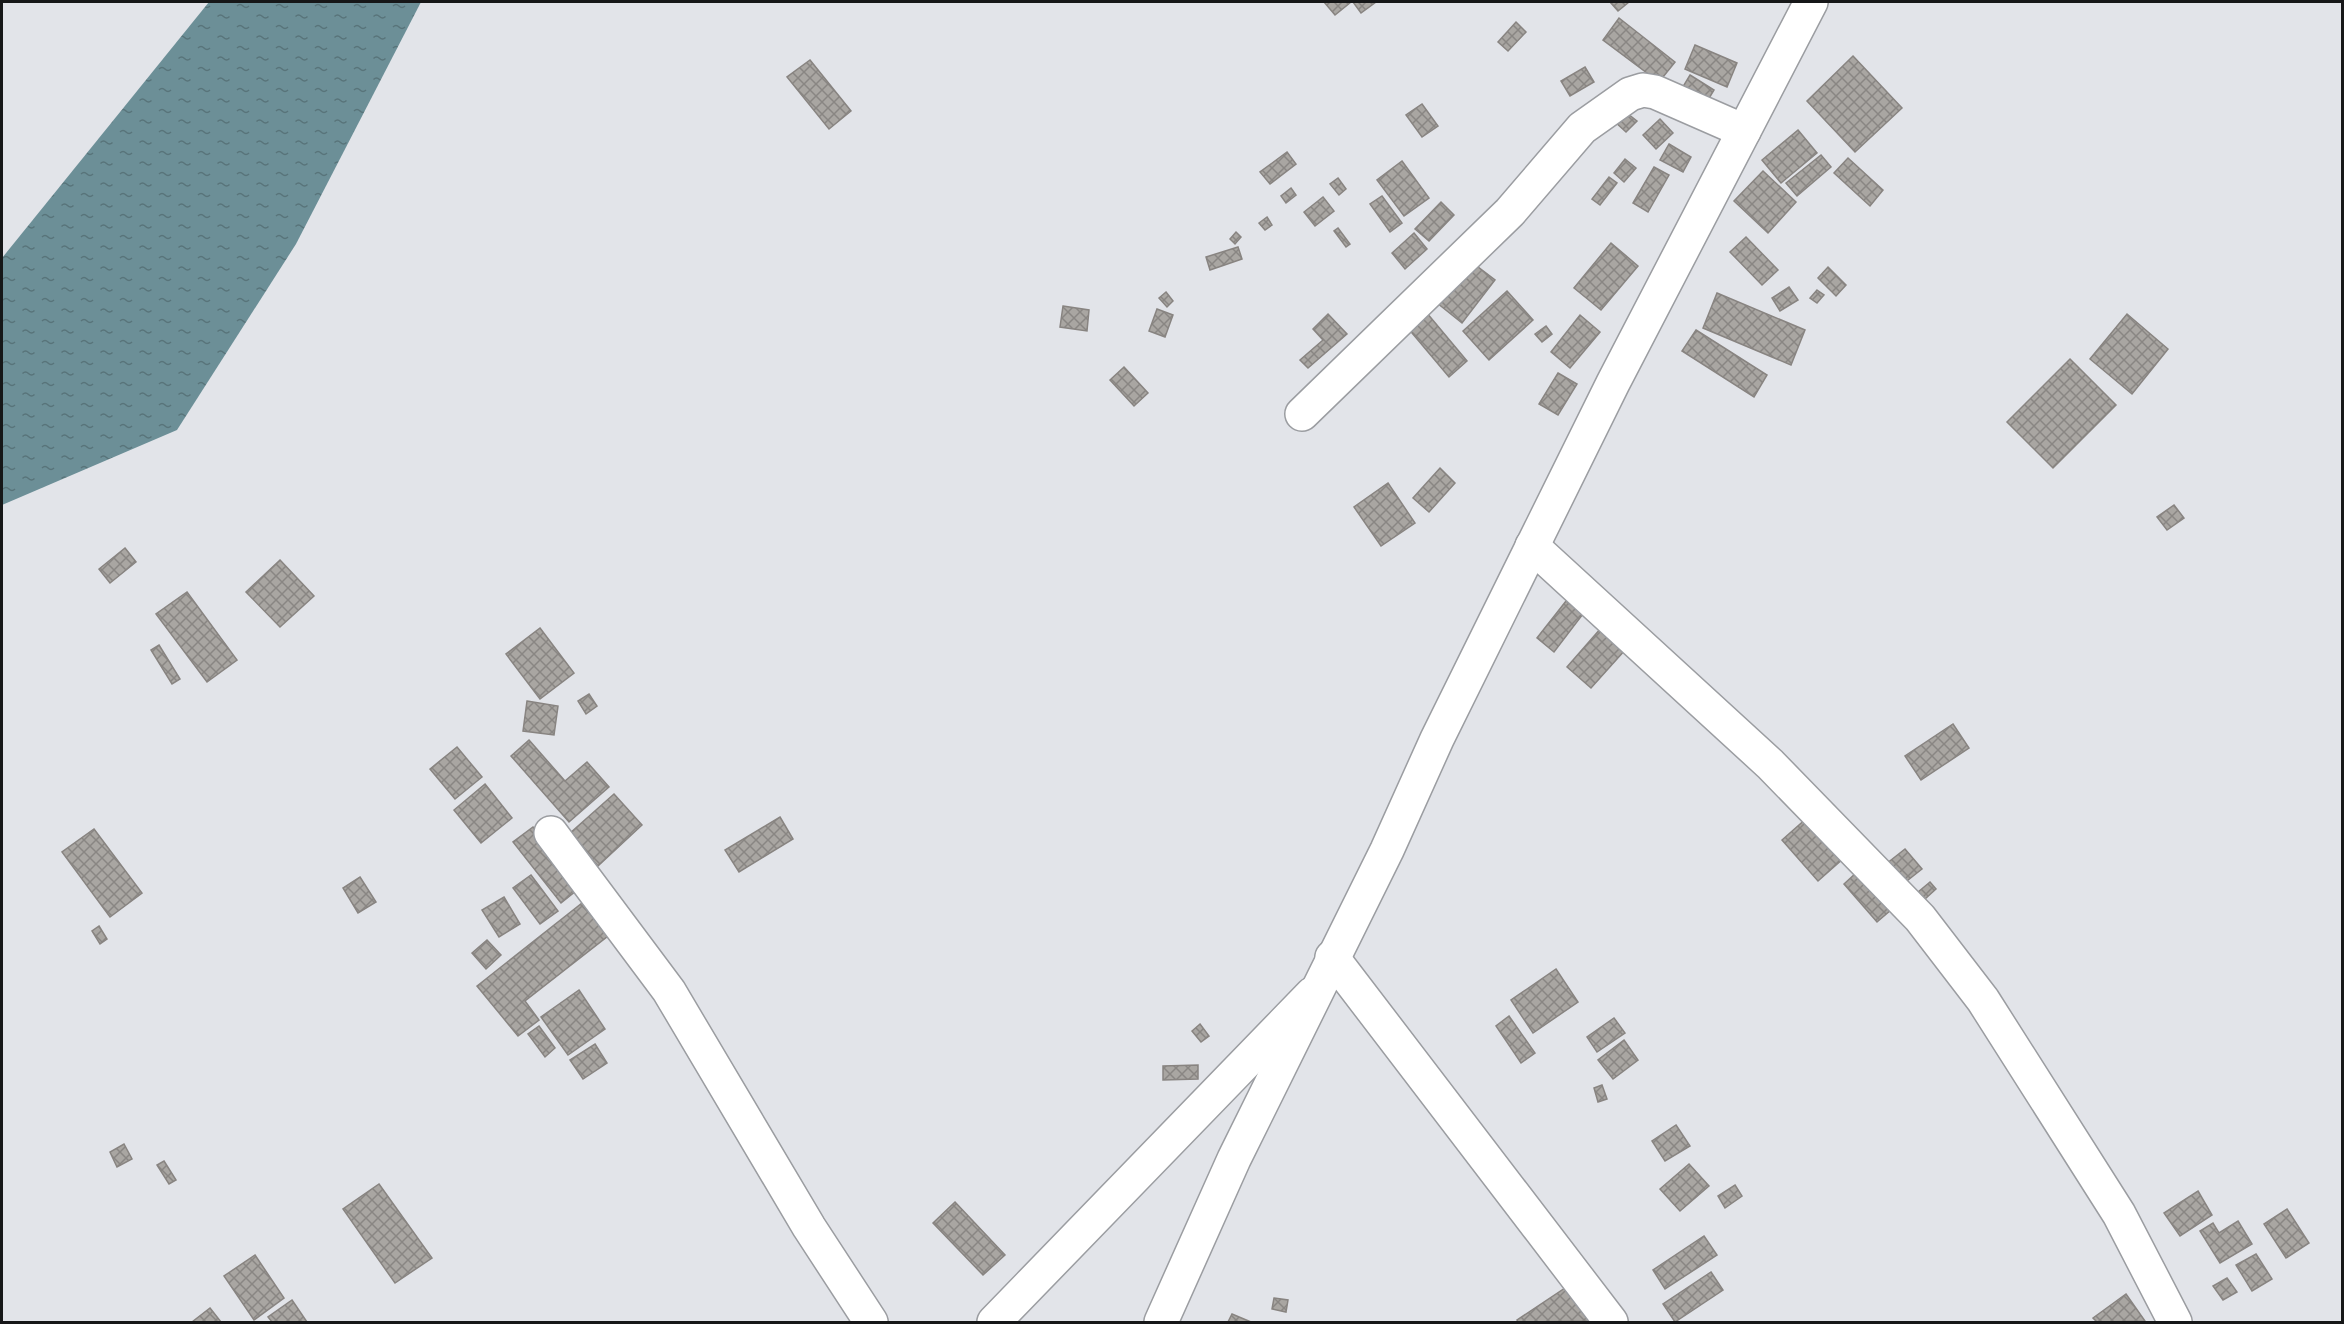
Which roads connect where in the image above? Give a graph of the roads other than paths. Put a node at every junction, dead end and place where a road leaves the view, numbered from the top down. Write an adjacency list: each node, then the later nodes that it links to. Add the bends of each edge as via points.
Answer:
1 (1810, 2): 2 (street)
2 (1743, 131): 3 (street, via 1655,92 1630,94 1582,128 1510,212); 4 (street)
3 (1302, 414)
4 (1532, 546): 6 (street); 12 (street, via 1770,764 1920,918 1983,1000 2118,1214)
5 (551, 833): 8 (street, via 669,991 809,1227)
6 (1332, 957): 7 (street); 11 (street)
7 (1315, 992): 9 (street); 10 (street)
8 (871, 1323)
9 (994, 1323)
10 (1161, 1323)
11 (1611, 1323)
12 (2175, 1323)

